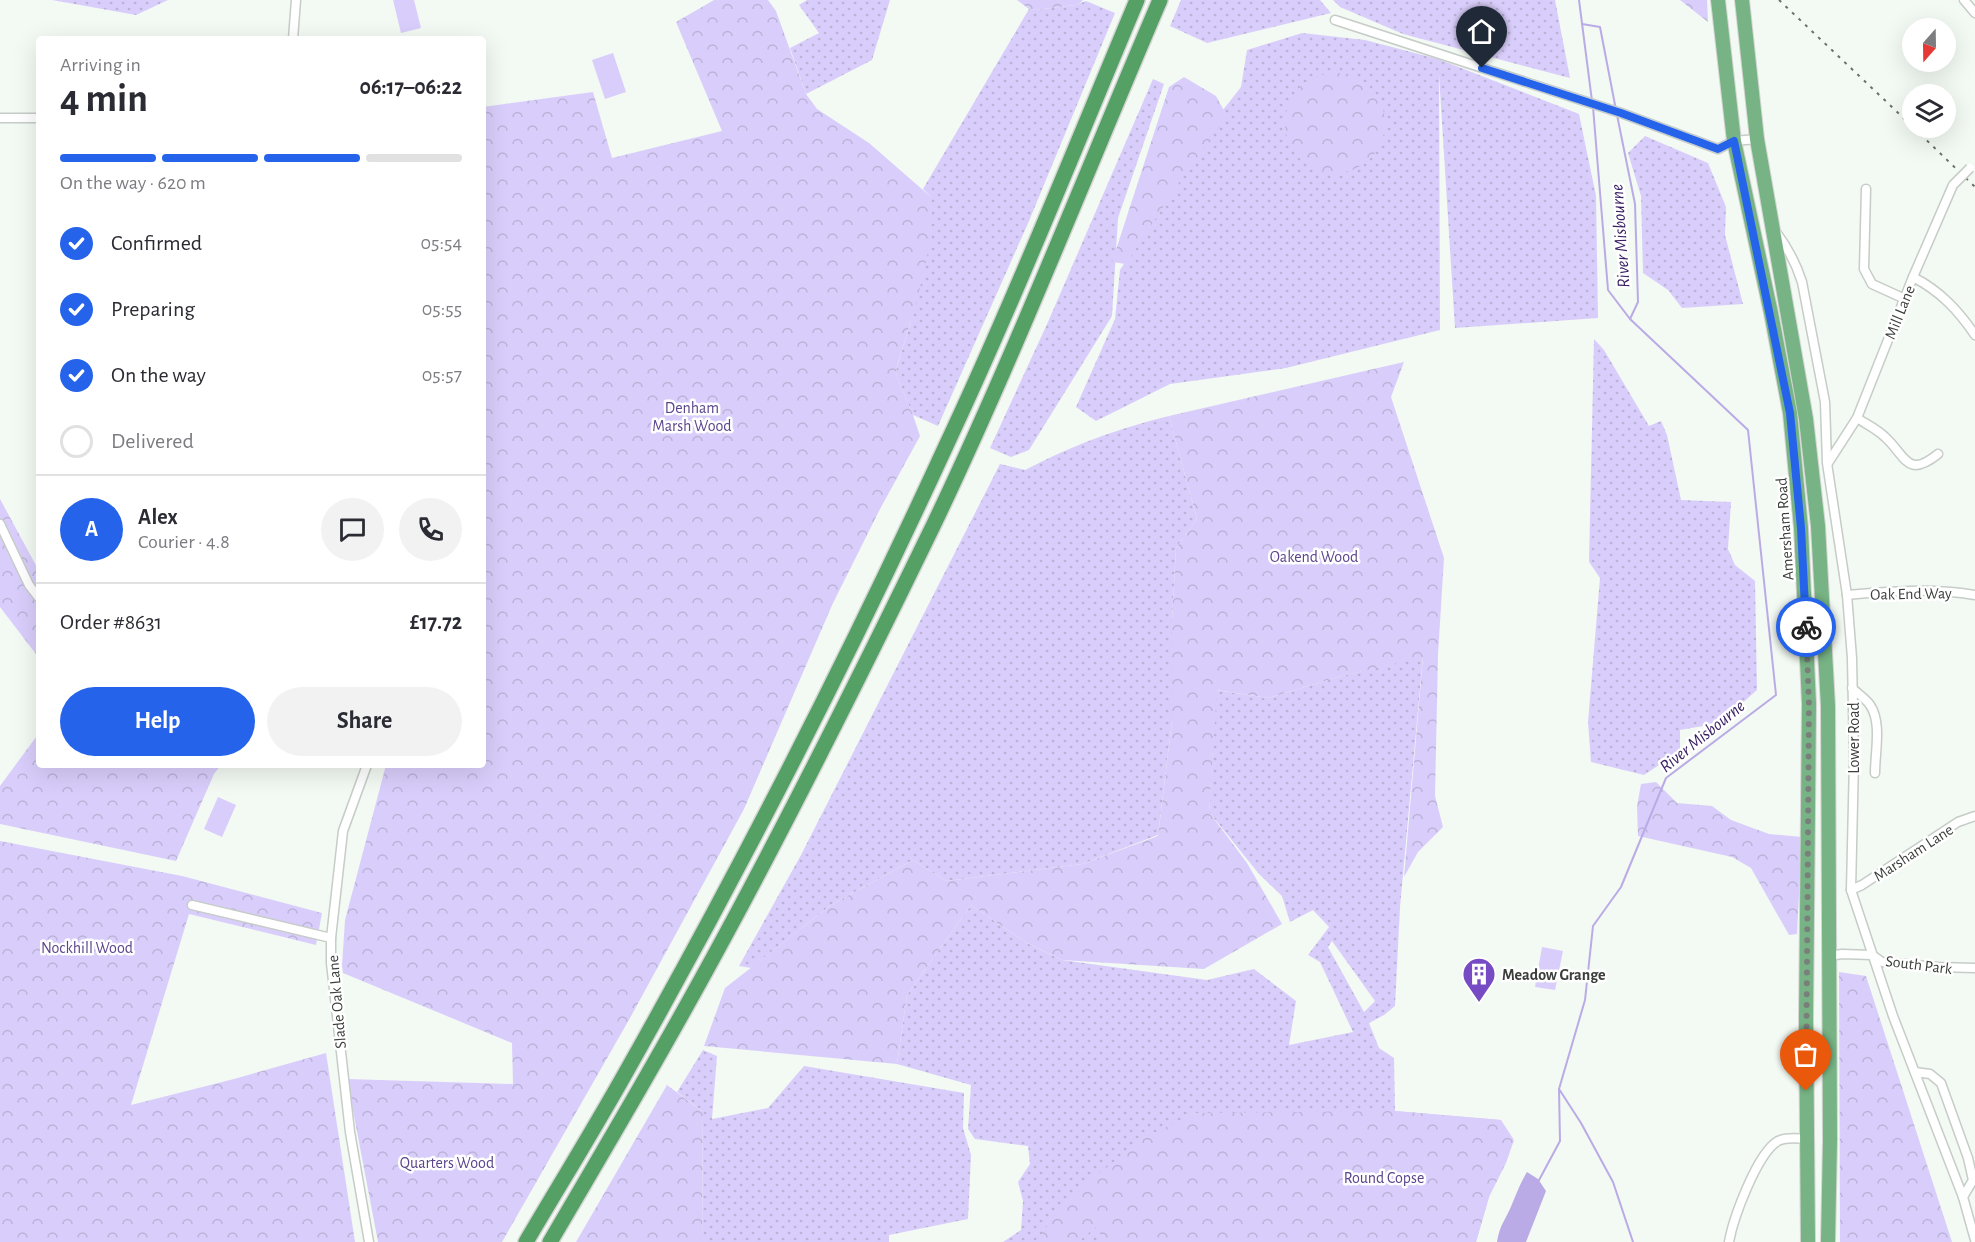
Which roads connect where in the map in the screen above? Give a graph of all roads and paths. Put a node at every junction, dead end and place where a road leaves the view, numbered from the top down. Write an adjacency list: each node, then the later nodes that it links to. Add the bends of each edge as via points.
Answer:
1 (296, 0): 9 (street)
2 (1137, 0): 42 (highway, via 995,338 828,693 704,932)
3 (1160, 0): 43 (highway, via 1033,304 843,709 727,933)
4 (1718, 0): 13 (highway, Amersham Road)
5 (1742, 0): 12 (highway)
6 (1964, 0): 7 (street)
7 (1975, 14)
8 (1335, 20): 13 (street, via 1621,113 1718,149)
9 (293, 36)
10 (0, 118): 11 (street)
11 (36, 118)
12 (1757, 138): 13 (street); 16 (highway)
13 (1734, 141): 38 (highway, Amersham Road, via 1790,413 1801,517 1809,704)
14 (1972, 167): 17 (street, Mill Lane, bridge, via 1953,185)
15 (1866, 189): 18 (street, via 1864,269 1872,284)
16 (1772, 227): 22 (street, Lower Road, via 1786,245 1802,282 1825,402); 35 (highway, via 1806,419 1818,526 1828,706)
17 (1913, 277): 18 (street, Mill Lane); 19 (street, via 1932,287 1961,314)
18 (1905, 299): 20 (street, Mill Lane)
19 (1975, 335)
20 (1857, 418): 21 (street, via 1887,439 1904,460 1924,464); 22 (street, Mill Lane)
21 (1938, 453)
22 (1827, 463): 25 (street, Lower Road)
23 (0, 524): 24 (street)
24 (36, 594)
25 (1847, 595): 26 (street, Oak End Way, via 1903,590); 27 (street, Lower Road)
26 (1975, 595)
27 (1852, 688): 29 (street, via 1869,703 1876,718); 31 (street, Lower Road)
28 (367, 768): 33 (street, Slade Oak Lane, via 343,831)
29 (1875, 772)
30 (1975, 816): 31 (street, Marsham Lane, via 1958,822)
31 (1851, 890): 34 (street, Lower Road)
32 (192, 905): 33 (street)
33 (331, 938): 41 (street, Slade Oak Lane, via 350,1132)
34 (1872, 955): 35 (street, South Park); 36 (street, South Park, via 1882,962); 37 (street, Lower Road)
35 (1829, 956): 46 (highway)
36 (1975, 968)
37 (1915, 1072): 39 (street, Lower Road); 39 (street, via 1930,1074 1941,1083 1973,1180)
38 (1806, 1139): 44 (street, via 1778,1141 1767,1152 1744,1192); 45 (highway, Amersham Road)
39 (1963, 1197): 40 (street, Lower Road)
40 (1975, 1240)
41 (369, 1242)
42 (525, 1242)
43 (550, 1242)
44 (1729, 1242)
45 (1808, 1242)
46 (1828, 1242)

